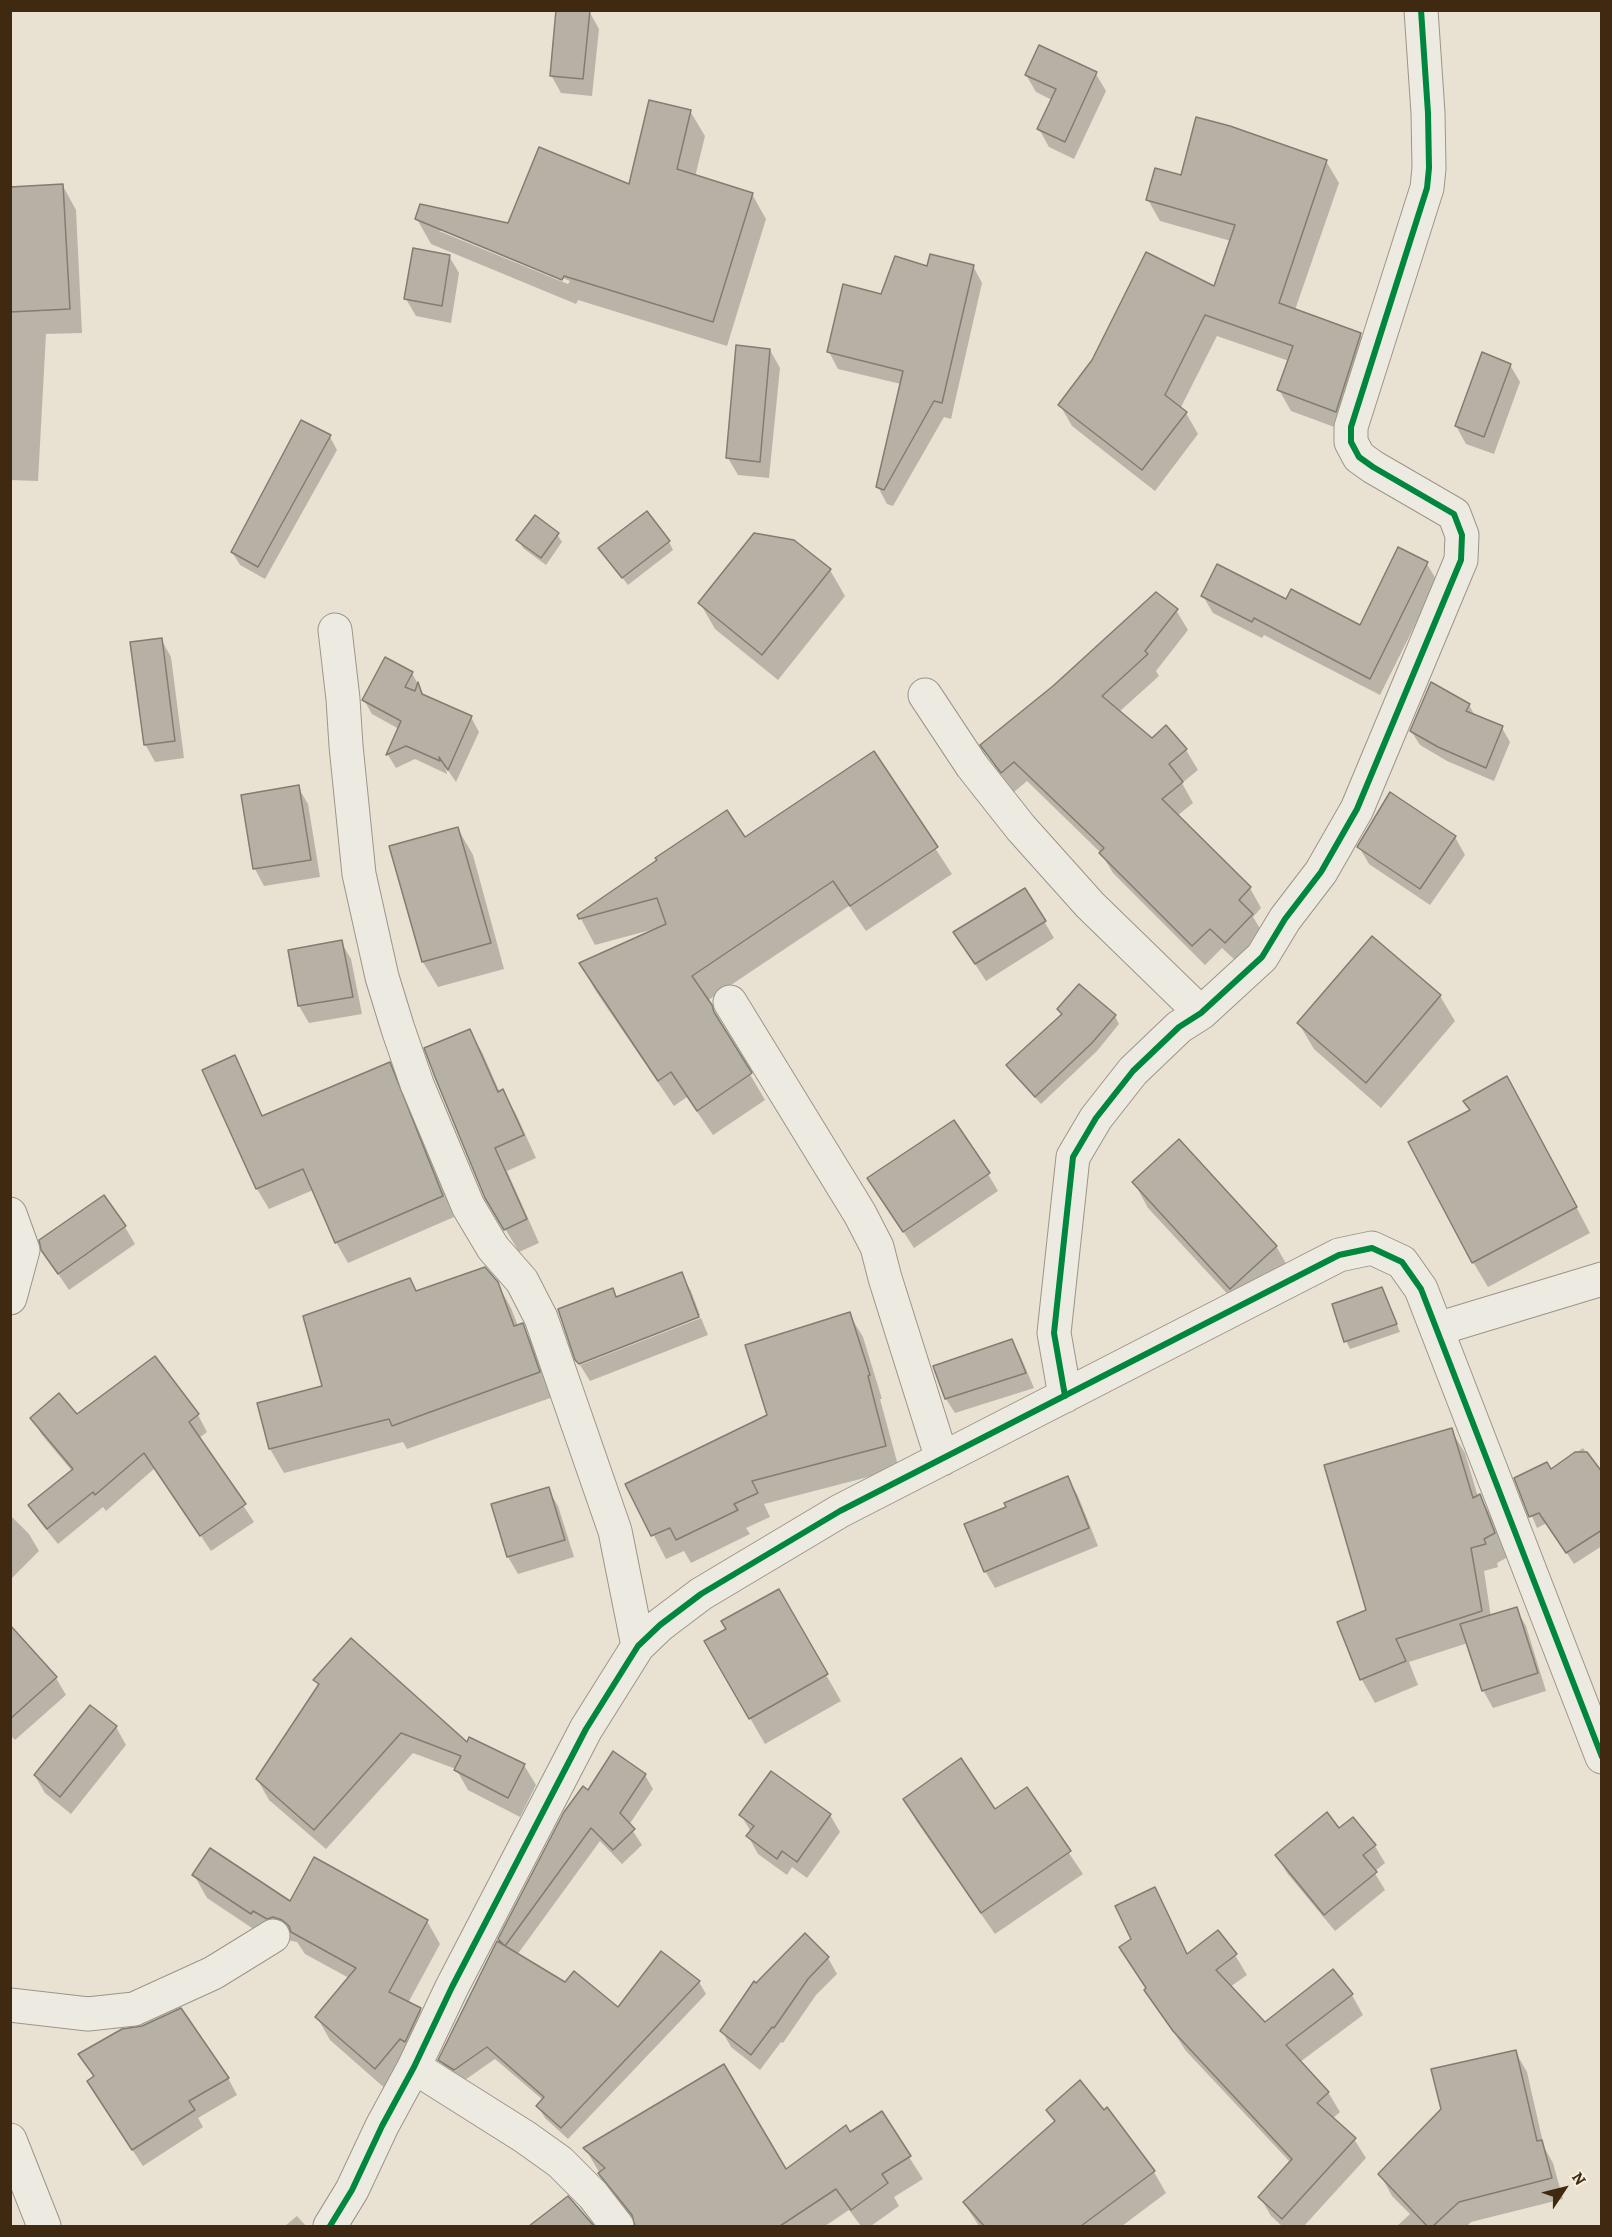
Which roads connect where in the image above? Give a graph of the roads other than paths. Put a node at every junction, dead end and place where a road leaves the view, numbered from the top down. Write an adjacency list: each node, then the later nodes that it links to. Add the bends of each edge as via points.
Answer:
1 (1421, 10): 5 (street, via 1428,188 1351,427 1351,442 1359,457 1373,467 1454,513 1462,535 1461,560 1357,809 1321,872 1262,957)
2 (335, 630): 12 (street, via 359,874 382,977 417,1084 468,1206 493,1248 522,1281 541,1318 615,1531)
3 (925, 695): 5 (street, via 972,766 1021,828 1090,904)
4 (730, 1002): 11 (street, via 877,1247)
5 (1201, 1013): 10 (street, via 1179,1027 1133,1071 1096,1118 1073,1157 1054,1333)
6 (10, 1214): 8 (street, via 23,1250)
7 (1602, 1279): 9 (street)
8 (10, 1298)
9 (1437, 1329): 10 (street, via 1421,1289 1402,1262 1372,1248 1339,1255); 13 (street)
10 (1065, 1396): 11 (street)
11 (942, 1459): 12 (street, via 840,1511 701,1594)
12 (638, 1646): 16 (street, via 581,1739)
13 (1602, 1757)
14 (273, 1936): 15 (street, via 213,1973 134,2009 88,2014)
15 (10, 2005)
16 (414, 2067): 19 (street); 20 (street, via 560,2162)
17 (10, 2139): 18 (street)
18 (44, 2226)
19 (330, 2226)
20 (617, 2226)

